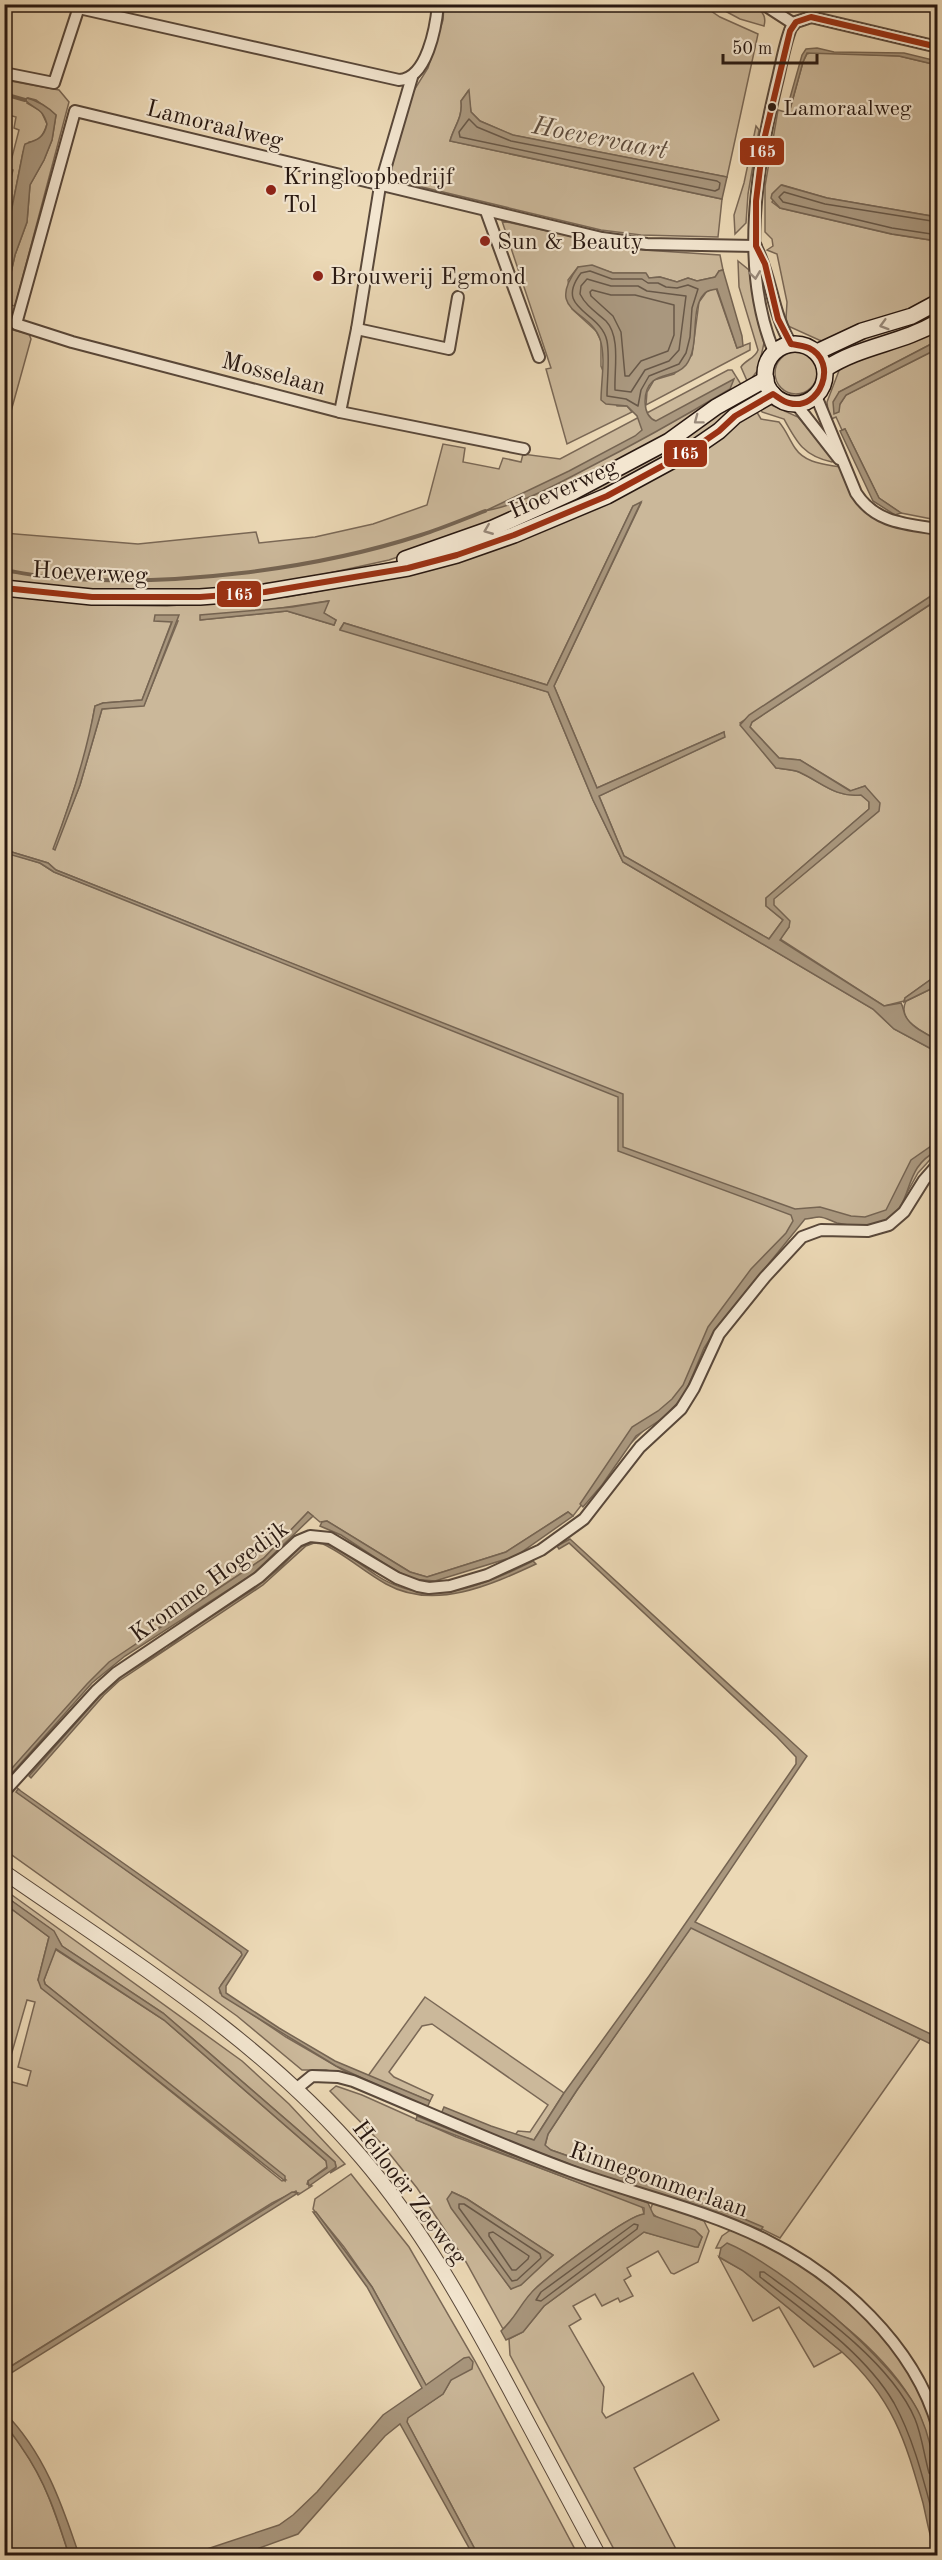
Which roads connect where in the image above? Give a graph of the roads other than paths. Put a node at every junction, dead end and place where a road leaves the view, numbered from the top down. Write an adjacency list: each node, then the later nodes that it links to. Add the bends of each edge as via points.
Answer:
1 (438, 4): 7 (street, via 424,59)
2 (763, 4): 4 (street)
3 (80, 6): 6 (street, via 54,83); 7 (street, via 391,80)
4 (794, 24): 5 (street, via 811,17); 10 (street, via 763,144 756,201)
5 (938, 47)
6 (4, 73)
7 (412, 77): 8 (street)
8 (380, 186): 9 (street, Lamoraalweg); 14 (street, Lamoraalweg, via 75,111); 15 (street)
9 (486, 211): 10 (street, Lamoraalweg, via 602,238 647,244); 19 (street)
10 (756, 246): 16 (street, via 765,264 778,319); 17 (street, one-way to 17, via 753,266 761,316)
11 (459, 297): 15 (street, via 449,349)
12 (938, 302): 18 (main road, one-way to 18, via 912,316 862,331)
13 (938, 322): 20 (main road, via 895,342 859,351)
14 (16, 324): 25 (street, Mosselaan)
15 (357, 329): 25 (street)
16 (791, 344): 17 (main road); 18 (main road)
17 (774, 352): 21 (main road)
18 (817, 352): 20 (main road)
19 (539, 357)
20 (825, 369): 23 (main road, via 825,379)
21 (766, 379): 22 (main road); 29 (main road, Hoeverweg, one-way to 29, via 716,407 669,441 573,492 484,531)
22 (773, 394): 24 (main road, via 779,400); 29 (main road, Hoeverweg, via 735,416 690,451 570,513 457,555)
23 (816, 396): 24 (main road); 27 (street)
24 (796, 404): 27 (street)
25 (340, 412): 26 (street, Mosselaan)
26 (524, 449)
27 (846, 465): 28 (street, via 856,493 874,513 888,520)
28 (938, 529)
29 (351, 577): 30 (main road, Hoeverweg, via 265,592 163,598 69,596)
30 (4, 588)
31 (938, 1164): 32 (street, Kromme Hogedijk, via 904,1212 889,1225 868,1231 821,1230 802,1237 719,1334 681,1410 640,1447 584,1519 541,1550 487,1575 429,1588 397,1578 330,1538 316,1534 304,1538 259,1577 111,1677)
32 (4, 1792)
33 (4, 1872): 34 (street, Heilooër Zeeweg, via 215,2020)
34 (296, 2089): 35 (street, Rinnegommerlaan, via 312,2076 352,2081 491,2140 720,2221 770,2243 836,2287 880,2328 925,2391); 36 (street, Heilooër Zeeweg, via 363,2158 433,2254)
35 (938, 2428)
36 (599, 2556)

